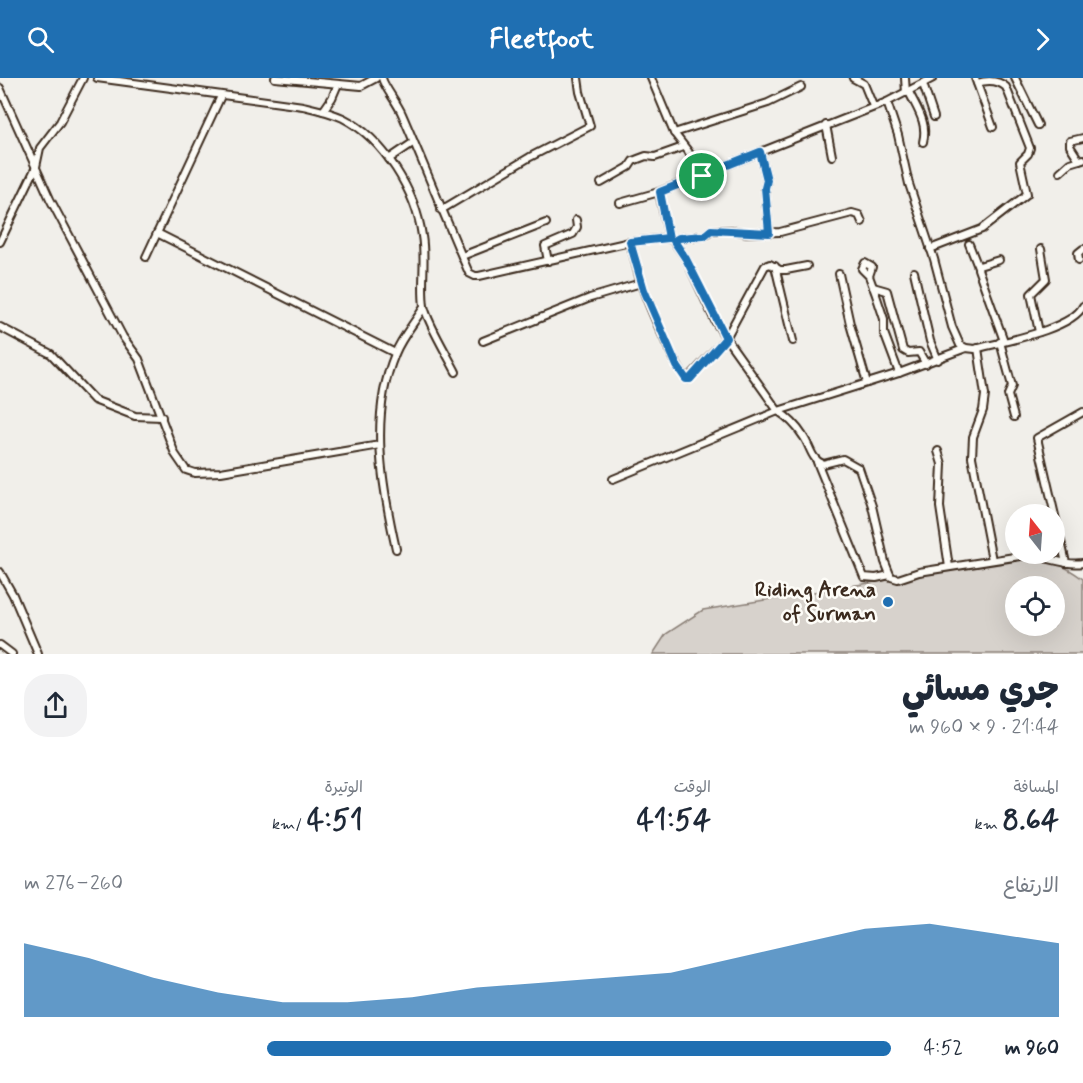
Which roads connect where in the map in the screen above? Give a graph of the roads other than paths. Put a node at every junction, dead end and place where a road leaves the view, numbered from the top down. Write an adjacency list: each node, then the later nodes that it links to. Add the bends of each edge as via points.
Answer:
1 (83, 78): 37 (street, via 60,122 40,148)
2 (97, 78): 20 (street)
3 (275, 78): 12 (street)
4 (376, 78): 15 (street, via 361,86)
5 (382, 78): 30 (street)
6 (578, 78): 43 (street, via 590,126)
7 (651, 78): 28 (street)
8 (853, 78): 22 (street, via 864,84)
9 (905, 78): 19 (street)
10 (933, 78): 16 (street)
11 (1015, 78): 26 (street)
12 (300, 79): 13 (street)
13 (310, 80): 15 (street)
14 (976, 81): 27 (street); 53 (street, via 989,80 1006,87 1030,148 1020,162 1026,196 982,229)
15 (338, 84): 23 (street)
16 (923, 84): 19 (street); 24 (street)
17 (801, 87): 28 (street, via 768,103)
18 (0, 88): 37 (street)
19 (908, 93): 21 (street); 31 (street, via 923,121)
20 (221, 96): 23 (street, via 263,99); 47 (street)
21 (887, 102): 22 (street); 53 (street)
22 (873, 106): 25 (street)
23 (323, 111): 35 (street, via 354,125)
24 (934, 117)
25 (826, 125): 33 (street); 34 (street)
26 (1038, 125)
27 (993, 127)
28 (674, 133): 32 (street)
29 (1083, 138): 36 (street, via 1070,141)
30 (414, 142): 35 (street); 43 (street)
31 (923, 142)
32 (683, 147): 39 (street); 40 (street, via 633,161)
33 (760, 152): 39 (street); 48 (street, via 767,180)
34 (832, 156)
35 (389, 159): 70 (street, via 418,214 424,259)
36 (1081, 160): 38 (street)
37 (36, 167): 50 (street); 87 (street, via 117,326 139,359)
38 (1060, 172)
39 (702, 176): 41 (street)
40 (601, 183)
41 (660, 192): 42 (street); 49 (street)
42 (620, 203)
43 (441, 210): 56 (street)
44 (576, 220): 59 (street, via 573,234 545,246)
45 (862, 222): 48 (street, via 858,214 852,213)
46 (546, 223): 56 (street)
47 (157, 233): 57 (street); 79 (street)
48 (769, 233): 49 (street, via 711,230 704,236)
49 (671, 240): 51 (street); 73 (street, via 686,259)
50 (0, 242)
51 (630, 242): 59 (street); 67 (street)
52 (969, 244): 63 (street)
53 (930, 249): 77 (street, via 952,327 960,345)
54 (1041, 249): 72 (street, via 1046,279 1031,294)
55 (1083, 249): 60 (street, via 1078,253)
56 (462, 256): 59 (street, via 469,273 477,276)
57 (146, 257)
58 (999, 260): 63 (street)
59 (548, 261)
60 (1079, 261)
61 (774, 266): 62 (street, via 780,270); 73 (street, via 765,266); 75 (street)
62 (807, 266)
63 (978, 267): 76 (street)
64 (914, 272): 80 (street)
65 (838, 274): 84 (street)
66 (869, 276): 68 (street)
67 (641, 283): 73 (street, via 686,379); 74 (street, via 590,298)
68 (873, 286): 81 (street, via 887,291 902,349 919,352); 83 (street)
69 (1083, 306): 72 (street, via 1073,319)
70 (424, 308): 79 (street); 82 (street)
71 (0, 327): 87 (street, via 51,354 94,400 135,416)
72 (1039, 332): 76 (street)
73 (726, 338): 85 (street)
74 (483, 340)
75 (793, 340)
76 (1002, 342): 78 (street); 88 (street)
77 (966, 348): 78 (street); 80 (street)
78 (978, 348): 94 (street, via 985,395 972,457)
79 (395, 353): 89 (street, via 381,404)
80 (938, 360): 81 (street)
81 (926, 364): 83 (street)
82 (456, 372)
83 (899, 373): 84 (street)
84 (867, 383): 85 (street)
85 (778, 411): 91 (street, via 791,419); 92 (street)
86 (1083, 412): 95 (street, via 1037,438)
87 (162, 417): 89 (street, via 180,463 195,473)
88 (1014, 417)
89 (380, 445): 93 (street)
90 (938, 451): 97 (street, via 942,464 940,507)
91 (817, 462): 99 (street, via 864,577); 99 (street, via 843,459 859,468)
92 (613, 479)
93 (396, 549)
94 (992, 560): 95 (street, via 1027,555); 97 (street)
95 (1066, 563): 96 (street)
96 (1083, 563)
97 (949, 567): 99 (street, via 898,579)
98 (0, 572): 102 (street, via 14,595)
99 (890, 575)
100 (0, 645): 101 (street)
101 (12, 654)
102 (38, 654)

